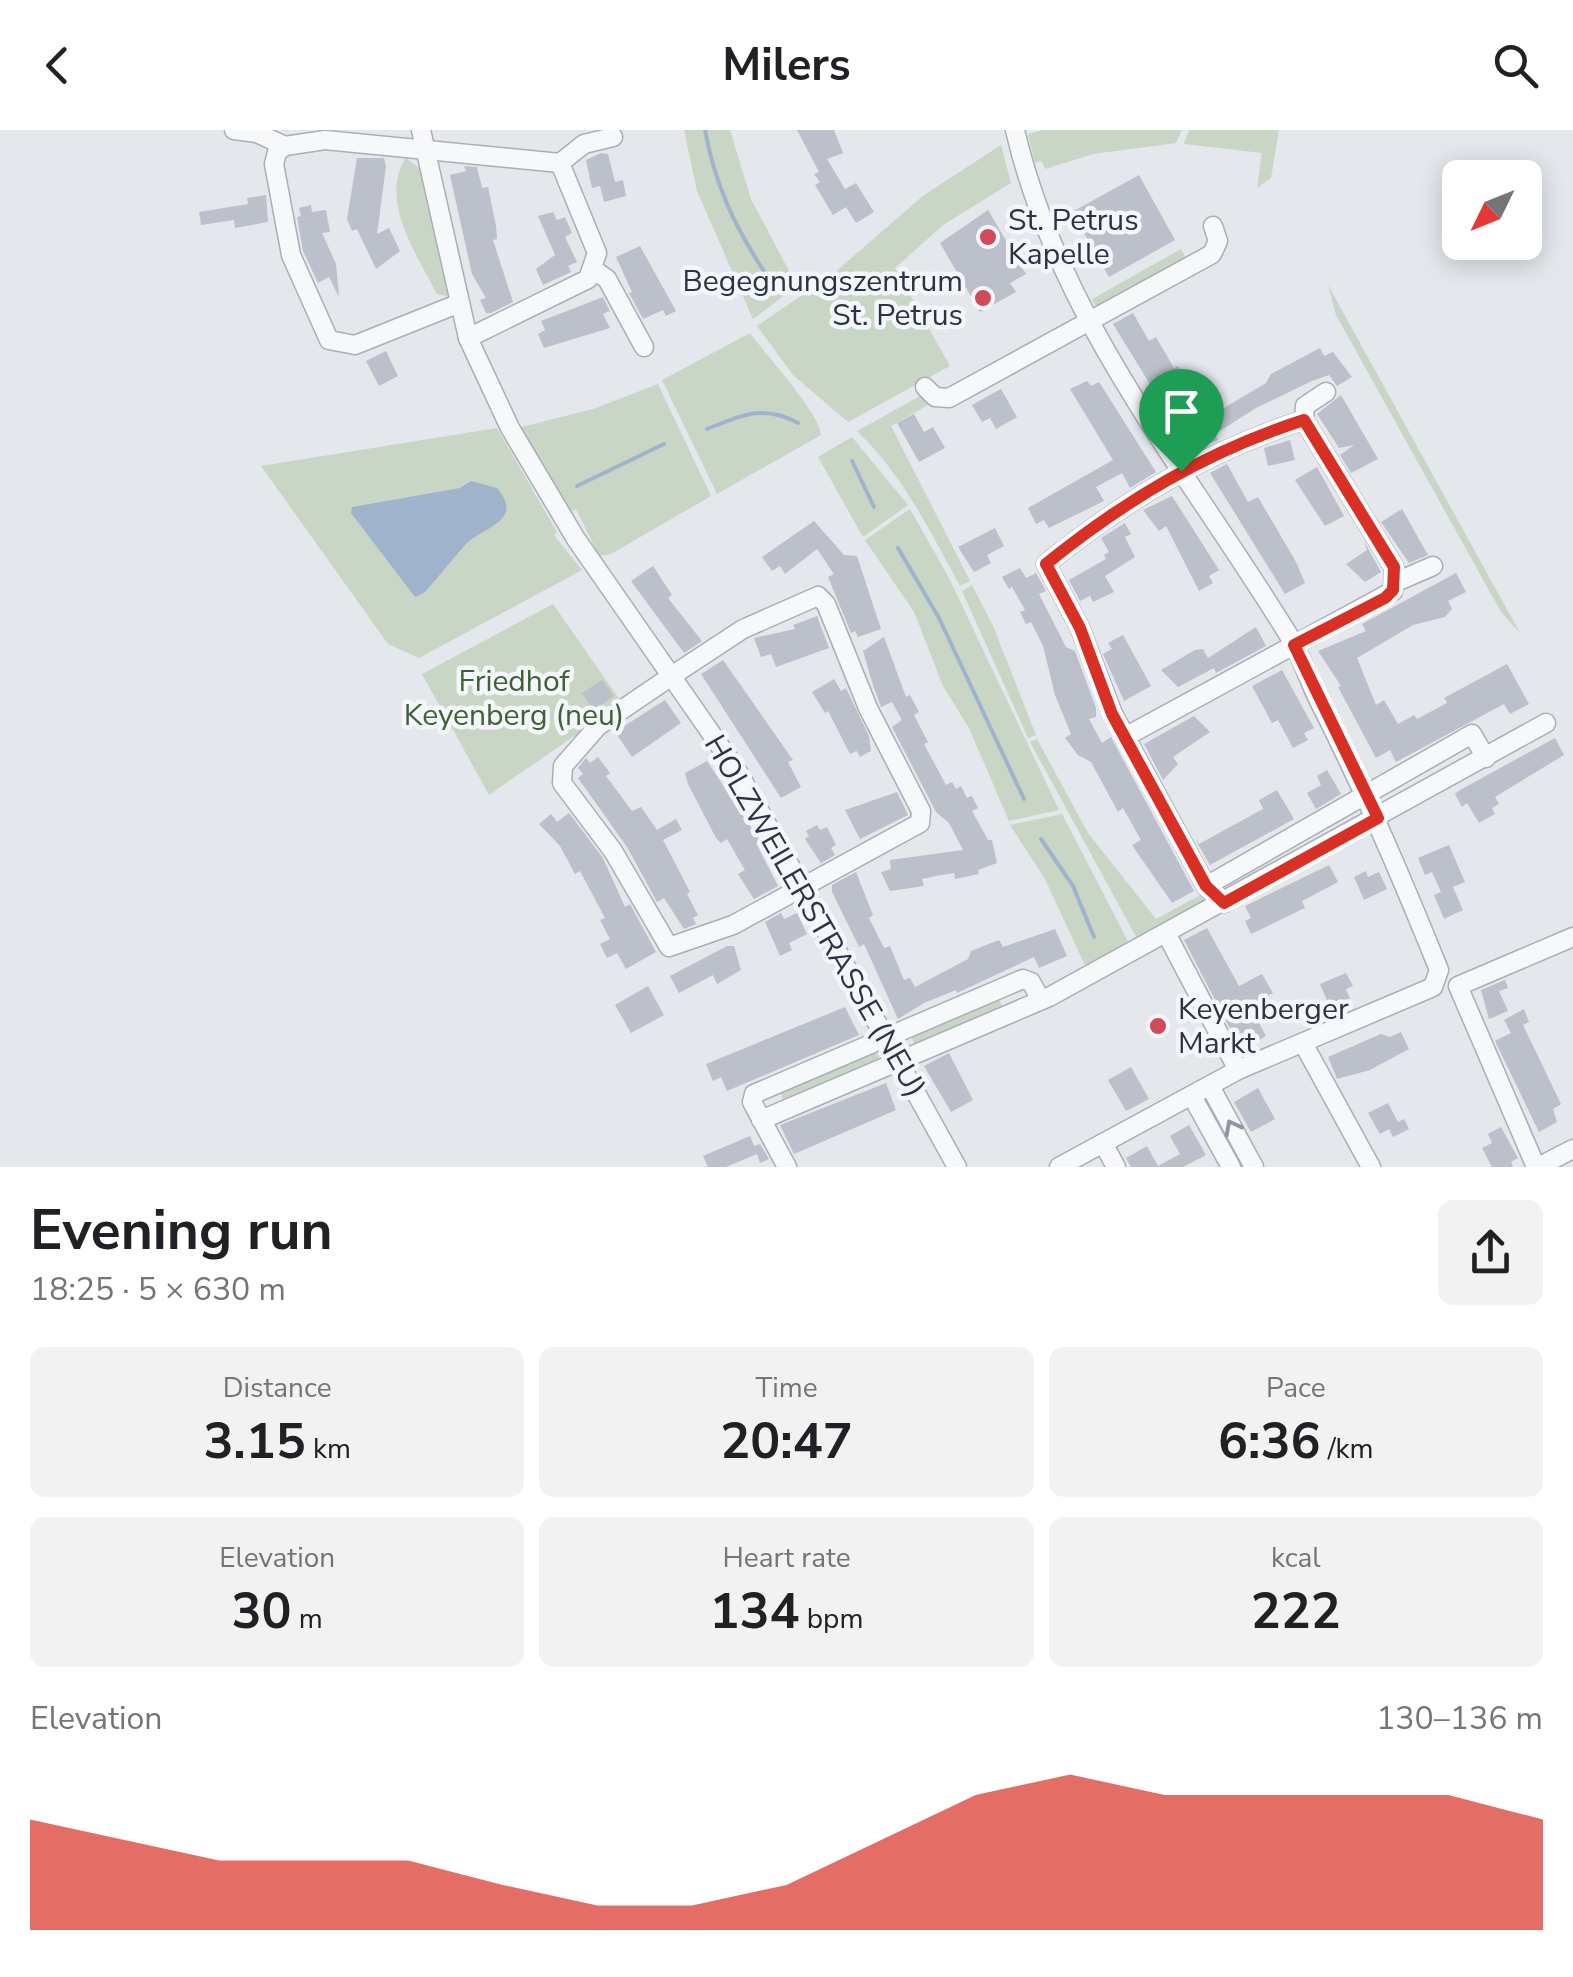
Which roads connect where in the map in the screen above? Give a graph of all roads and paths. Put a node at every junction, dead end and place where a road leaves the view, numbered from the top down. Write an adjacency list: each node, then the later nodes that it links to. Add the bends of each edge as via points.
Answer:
1 (234, 130): 5 (street)
2 (421, 130): 6 (street, HOLZWEILERSTRASSE (NEU))
3 (1016, 132): 11 (street, via 1041,221)
4 (613, 136): 7 (street, via 584,144)
5 (285, 146): 6 (street, via 326,140); 10 (street, via 274,164 291,255 329,340 354,345)
6 (426, 151): 7 (street); 10 (street, HOLZWEILERSTRASSE (NEU))
7 (560, 163): 9 (street, via 597,253)
8 (1213, 226): 11 (street, via 1218,241 1212,254)
9 (594, 270): 12 (street, via 588,279); 13 (street, via 607,279)
10 (460, 303): 12 (street, HOLZWEILERSTRASSE (NEU))
11 (1091, 324): 14 (street, via 949,398); 17 (street)
12 (468, 338): 21 (street, HOLZWEILERSTRASSE (NEU), via 510,428 597,571)
13 (644, 347)
14 (924, 387)
15 (1326, 392): 16 (street, via 1304,406)
16 (1304, 420): 17 (street); 19 (street, via 1394,567)
17 (1181, 471): 20 (street); 23 (street, via 1038,560 1080,628)
18 (1433, 566): 19 (street)
19 (1396, 582): 20 (street, via 1385,598)
20 (1294, 645): 23 (street); 25 (street)
21 (673, 675): 27 (street, HOLZWEILERSTRASSE (NEU)); 27 (street, via 594,730 563,766 562,783 613,851 670,947 733,924); 27 (street, via 791,606 818,596 826,604 868,708 921,811 920,823 907,832)
22 (1546, 723): 24 (street)
23 (1125, 737): 28 (street)
24 (1486, 758): 25 (street, via 1472,734); 26 (street)
25 (1366, 794): 26 (street); 28 (street)
26 (1378, 818): 29 (street); 32 (street)
27 (804, 884): 35 (street, HOLZWEILERSTRASSE (NEU))
28 (1206, 886): 29 (street)
29 (1224, 903): 30 (street)
30 (1166, 935): 34 (street); 38 (street)
31 (1573, 937): 33 (street)
32 (1439, 980): 33 (street); 36 (street)
33 (1458, 986): 51 (street)
34 (1045, 999): 35 (street, via 1023,979); 37 (street)
35 (886, 1037): 37 (street, HOLZWEILERSTRASSE (NEU)); 41 (street, via 754,1094)
36 (1303, 1043): 38 (street); 50 (street)
37 (899, 1060): 41 (street); 45 (street, HOLZWEILERSTRASSE (NEU))
38 (1238, 1070): 39 (street)
39 (1211, 1088): 40 (street); 49 (street, one-way to 39)
40 (1193, 1098): 42 (street); 48 (street)
41 (762, 1120): 44 (street)
42 (1103, 1143): 46 (street); 47 (street)
43 (1573, 1150): 51 (street)
44 (787, 1167)
45 (957, 1167)
46 (1059, 1167)
47 (1116, 1167)
48 (1231, 1167)
49 (1254, 1167)
50 (1371, 1167)
51 (1537, 1167)

